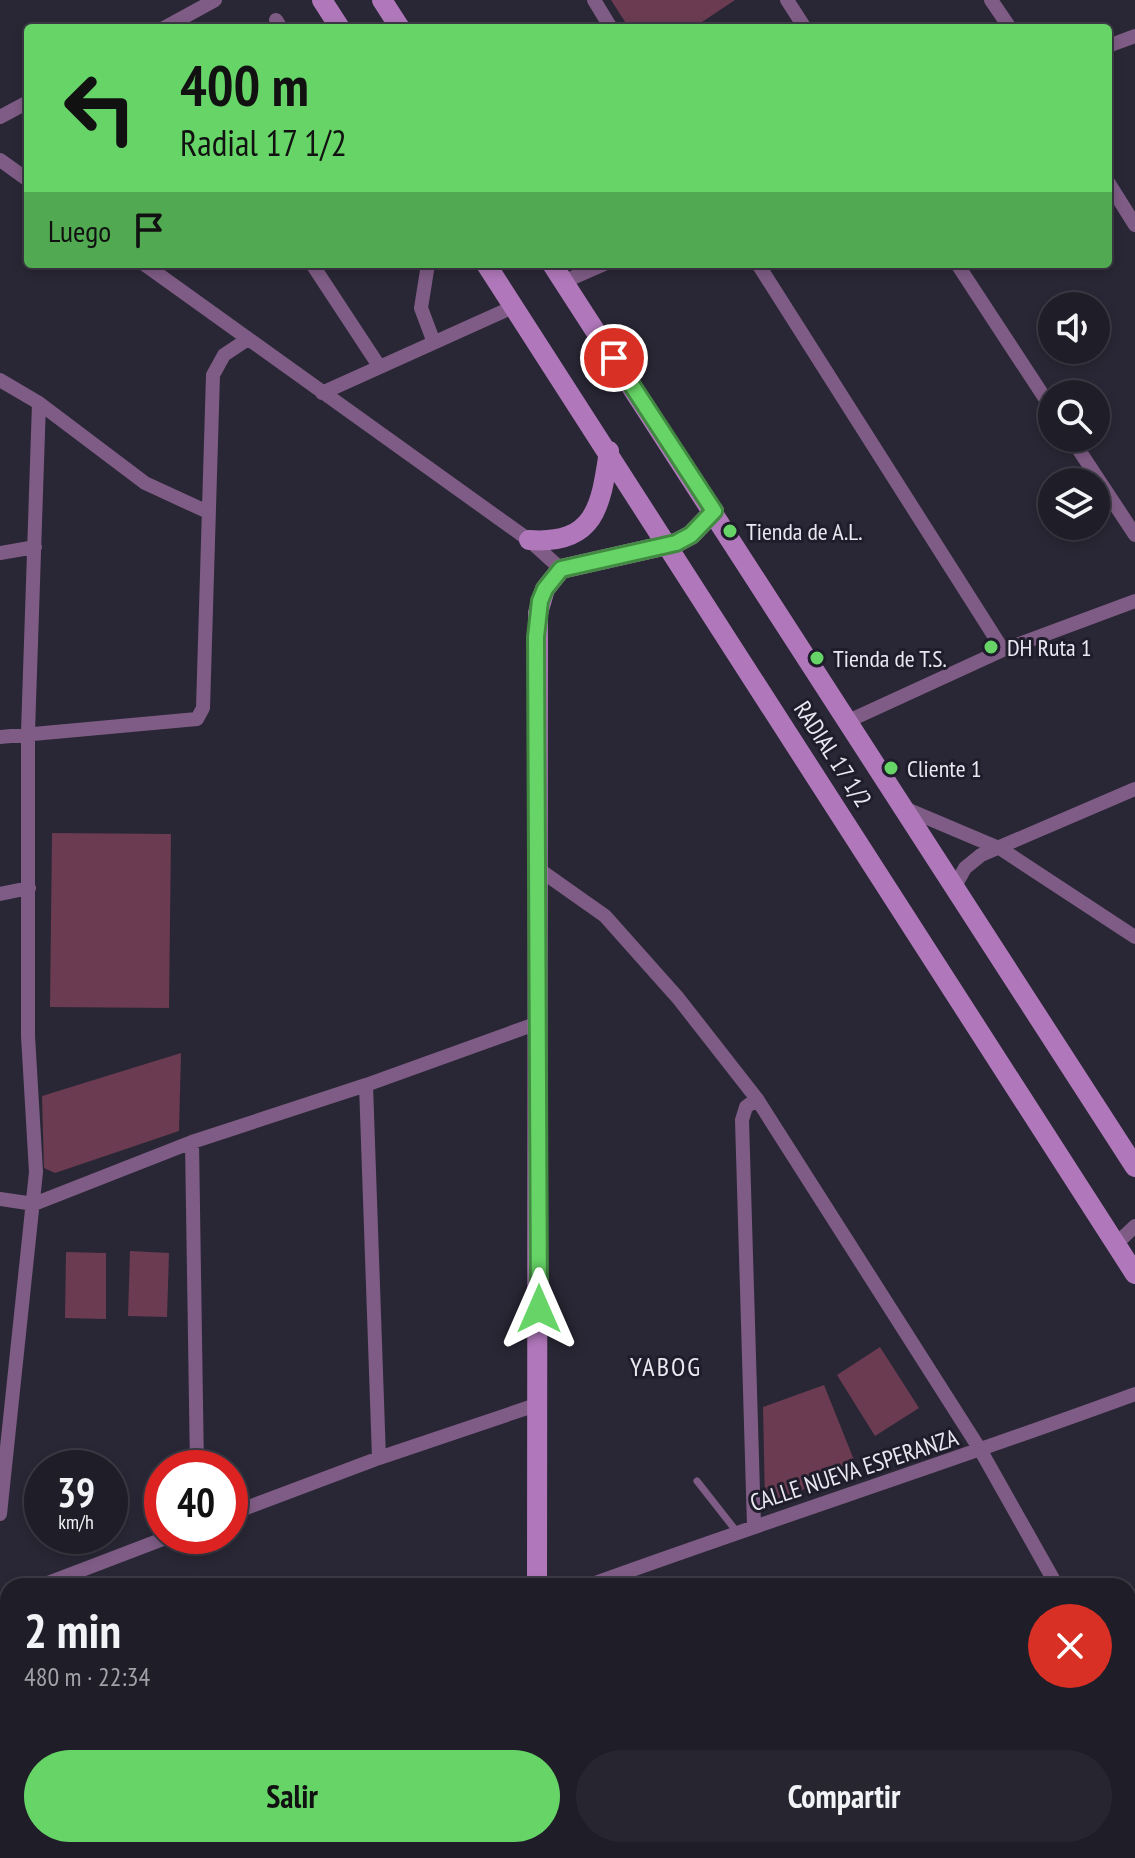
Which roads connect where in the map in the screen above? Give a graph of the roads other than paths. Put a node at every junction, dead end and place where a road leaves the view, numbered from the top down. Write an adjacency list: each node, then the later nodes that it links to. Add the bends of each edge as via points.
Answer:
1 (215, 0): 7 (street)
2 (322, 0): 8 (street)
3 (382, 0): 9 (street)
4 (594, 0): 10 (street)
5 (787, 0): 11 (street)
6 (991, 0): 12 (street)
7 (171, 24)
8 (337, 24)
9 (397, 24)
10 (609, 24)
11 (802, 24)
12 (1007, 24)
13 (1135, 36): 14 (street)
14 (1112, 45)
15 (24, 104): 16 (street)
16 (0, 117)
17 (0, 160): 18 (street)
18 (24, 177)
19 (1112, 188): 20 (street)
20 (1135, 225)
21 (150, 268): 30 (street)
22 (315, 268): 32 (street)
23 (427, 268): 31 (street, via 421,308)
24 (489, 268): 29 (street, RADIAL 17 1/2)
25 (584, 268): 28 (street)
26 (761, 268): 48 (street)
27 (960, 268): 34 (street)
28 (558, 273): 39 (street, RADIAL 17 1/2)
29 (513, 307): 31 (street); 37 (street, RADIAL 17 1/2)
30 (248, 339): 35 (street); 40 (street, via 224,355 213,375)
31 (433, 340): 32 (street)
32 (379, 366): 35 (street)
33 (0, 380): 36 (street)
34 (1038, 388)
35 (322, 393): 42 (street)
36 (39, 403): 40 (street, via 145,483); 44 (street)
37 (609, 451): 42 (street, via 605,489 590,519 562,538); 43 (street, RADIAL 17 1/2)
38 (1080, 452): 41 (street)
39 (714, 511): 43 (street, via 691,535); 49 (street, RADIAL 17 1/2)
40 (208, 512): 50 (street, via 203,708 197,719)
41 (1135, 535)
42 (529, 540): 46 (street)
43 (666, 543): 46 (street); 68 (street, RADIAL 17 1/2)
44 (35, 547): 45 (street); 50 (street)
45 (0, 553)
46 (561, 569): 55 (street, via 540,601 536,637)
47 (1135, 601): 48 (street)
48 (1003, 650): 49 (street)
49 (846, 722): 53 (street, RADIAL 17 1/2)
50 (28, 732): 51 (street); 57 (street)
51 (0, 737)
52 (1135, 789): 54 (street)
53 (904, 808): 54 (street); 56 (street, RADIAL 17 1/2)
54 (1001, 849): 56 (street, via 981,855); 59 (street)
55 (537, 868): 60 (street); 62 (street, via 605,916)
56 (955, 886): 64 (street, RADIAL 17 1/2)
57 (29, 888): 58 (street); 66 (street)
58 (0, 894)
59 (1135, 937)
60 (538, 1023): 61 (street); 71 (street)
61 (366, 1085): 63 (street); 74 (street)
62 (757, 1099): 73 (street); 78 (street, via 746,1107 742,1120)
63 (192, 1142): 66 (street); 72 (street)
64 (1135, 1167)
65 (0, 1199): 66 (street)
66 (34, 1204): 77 (street)
67 (1135, 1226): 68 (street)
68 (1116, 1244): 69 (street, RADIAL 17 1/2)
69 (1135, 1274)
70 (1135, 1394): 73 (street, CALLE NUEVA ESPERANZA)
71 (539, 1404): 74 (street); 82 (street)
72 (197, 1450)
73 (981, 1451): 78 (street, CALLE NUEVA ESPERANZA); 84 (street)
74 (379, 1458): 76 (street)
75 (697, 1481): 79 (lane)
76 (248, 1507)
77 (0, 1514)
78 (754, 1526): 79 (street, CALLE NUEVA ESPERANZA)
79 (737, 1532): 83 (street, CALLE NUEVA ESPERANZA)
80 (144, 1546): 81 (street)
81 (61, 1578)
82 (537, 1578)
83 (609, 1578)
84 (1052, 1578)

